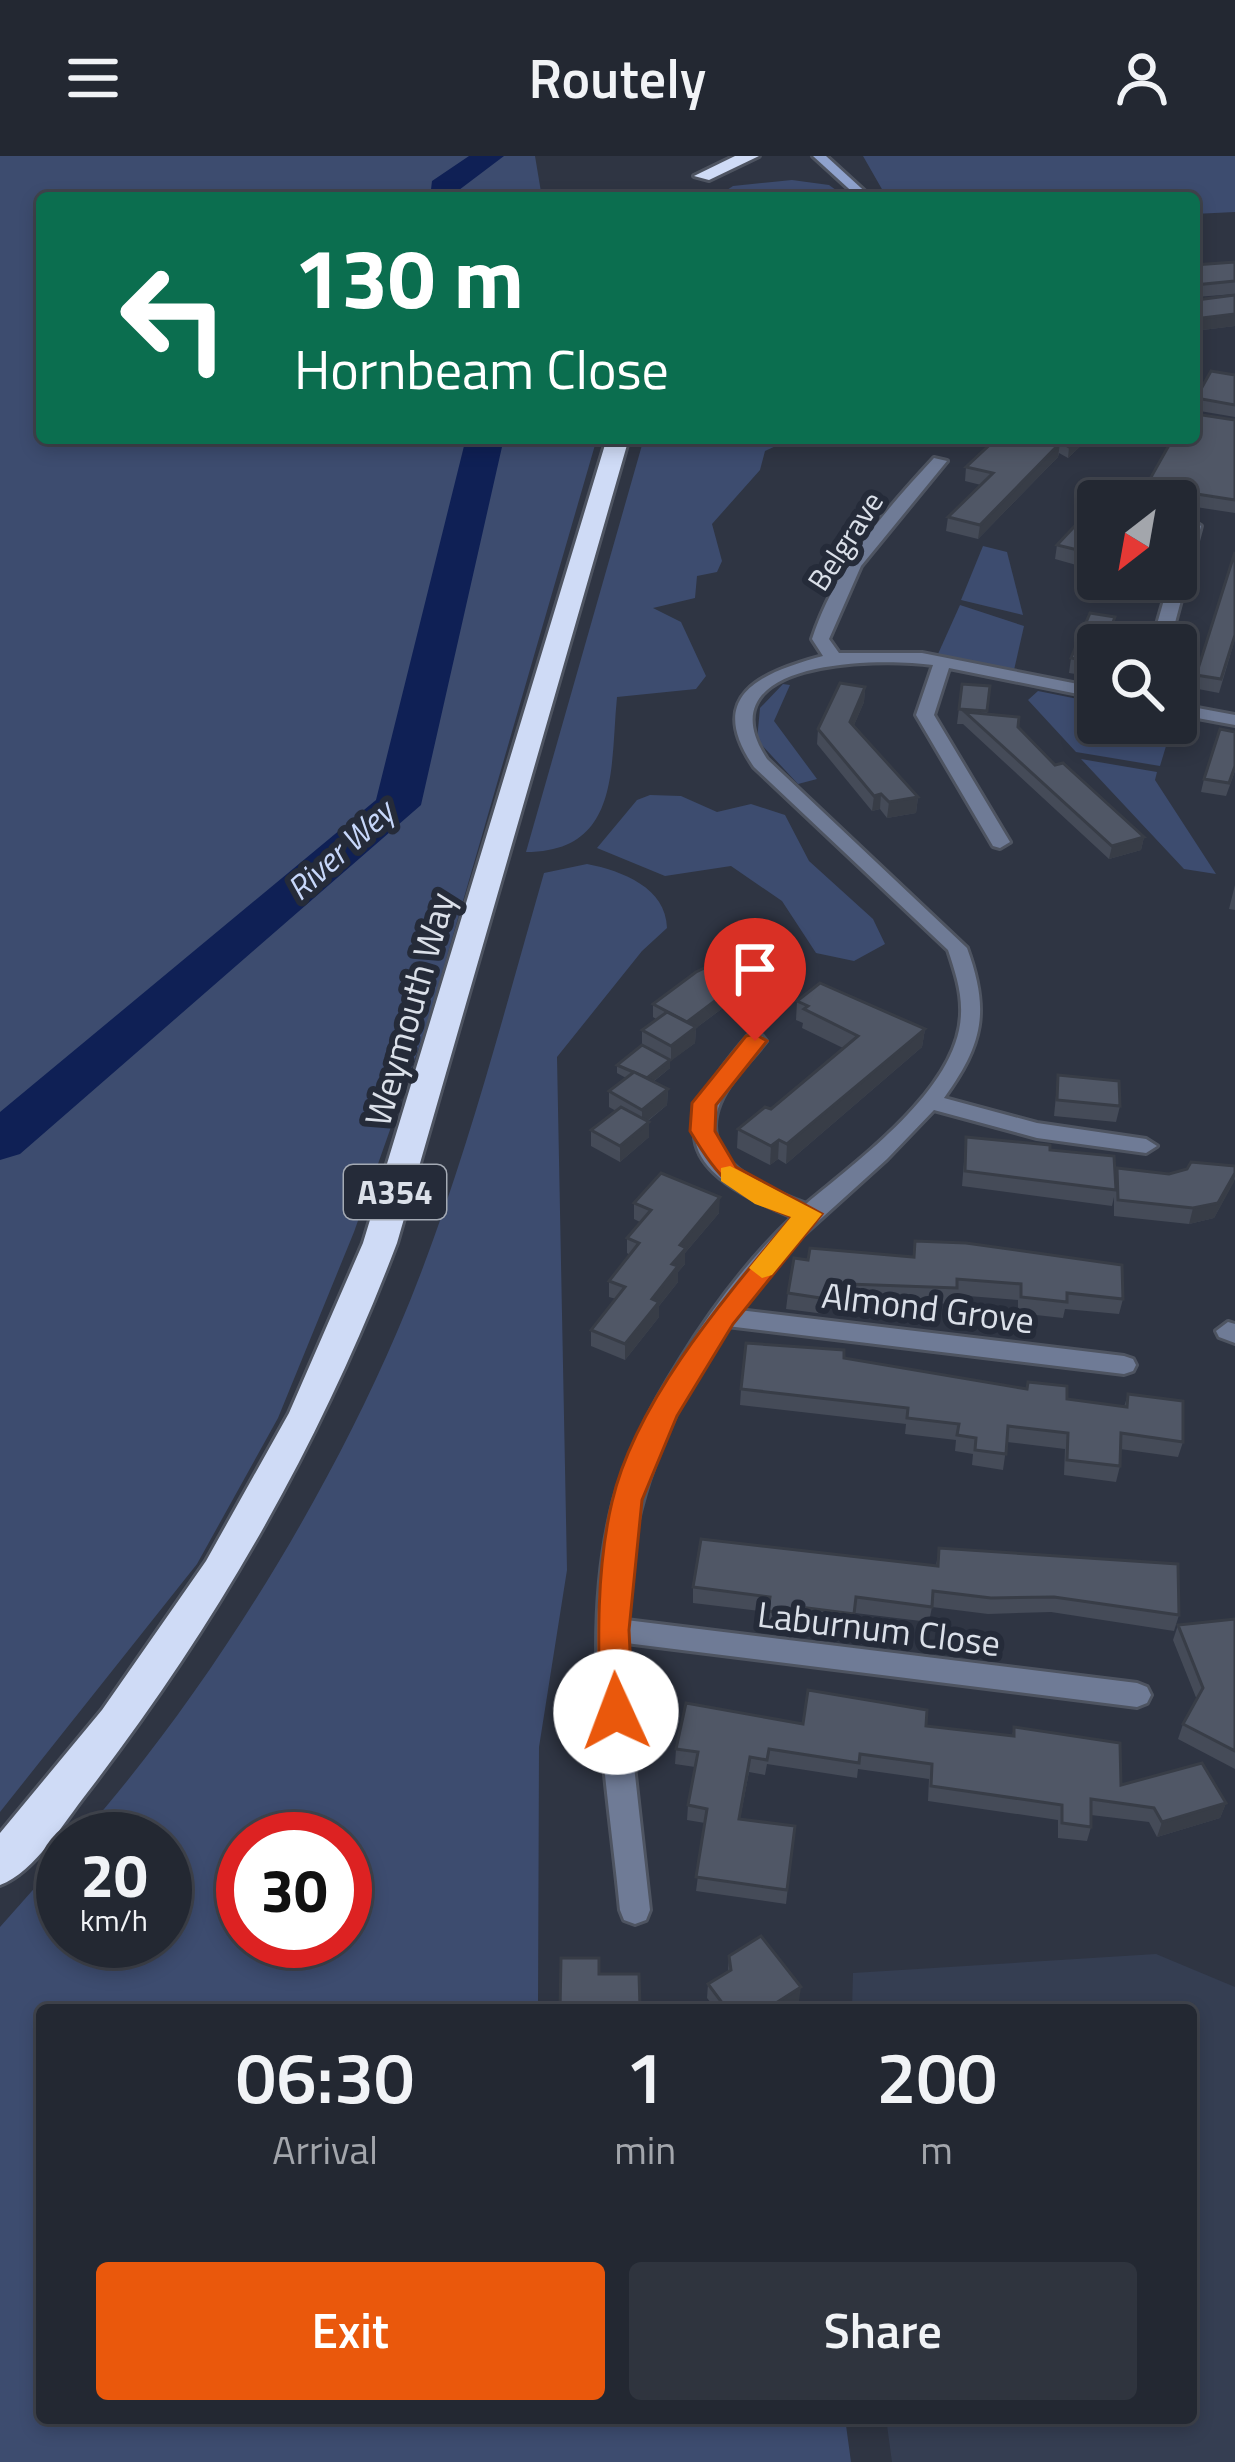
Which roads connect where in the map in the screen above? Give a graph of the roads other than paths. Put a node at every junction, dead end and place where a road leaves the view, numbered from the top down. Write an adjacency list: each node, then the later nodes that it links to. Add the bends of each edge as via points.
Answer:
1 (712, 156): 6 (highway)
2 (750, 156): 6 (highway)
3 (799, 156): 5 (street)
4 (819, 156): 5 (street)
5 (831, 168): 8 (street)
6 (704, 176): 7 (highway)
7 (692, 192)
8 (859, 192)
9 (616, 444): 25 (highway, Weymouth Way / A354, via 393,1201 331,1370 268,1498 196,1613)
10 (939, 461): 11 (street, Belgrave, via 890,514 826,620 820,640)
11 (833, 657): 12 (street); 18 (street, via 781,674 750,695 739,717 744,741 957,948 971,985 969,1034)
12 (942, 663): 13 (street); 16 (street, via 925,715)
13 (1077, 689)
14 (1197, 713): 15 (street)
15 (1235, 720)
16 (1000, 842)
17 (755, 1041): 20 (street, via 704,1103 702,1131 727,1173)
18 (931, 1101): 19 (street, via 996,1125); 20 (street)
19 (1145, 1146)
20 (809, 1214): 21 (street)
21 (723, 1317): 22 (street, Almond Grove); 23 (street, via 663,1414 627,1500)
22 (1124, 1365)
23 (613, 1630): 24 (street, Laburnum Close); 26 (street)
24 (1137, 1695)
25 (0, 1865)
26 (635, 1910)

